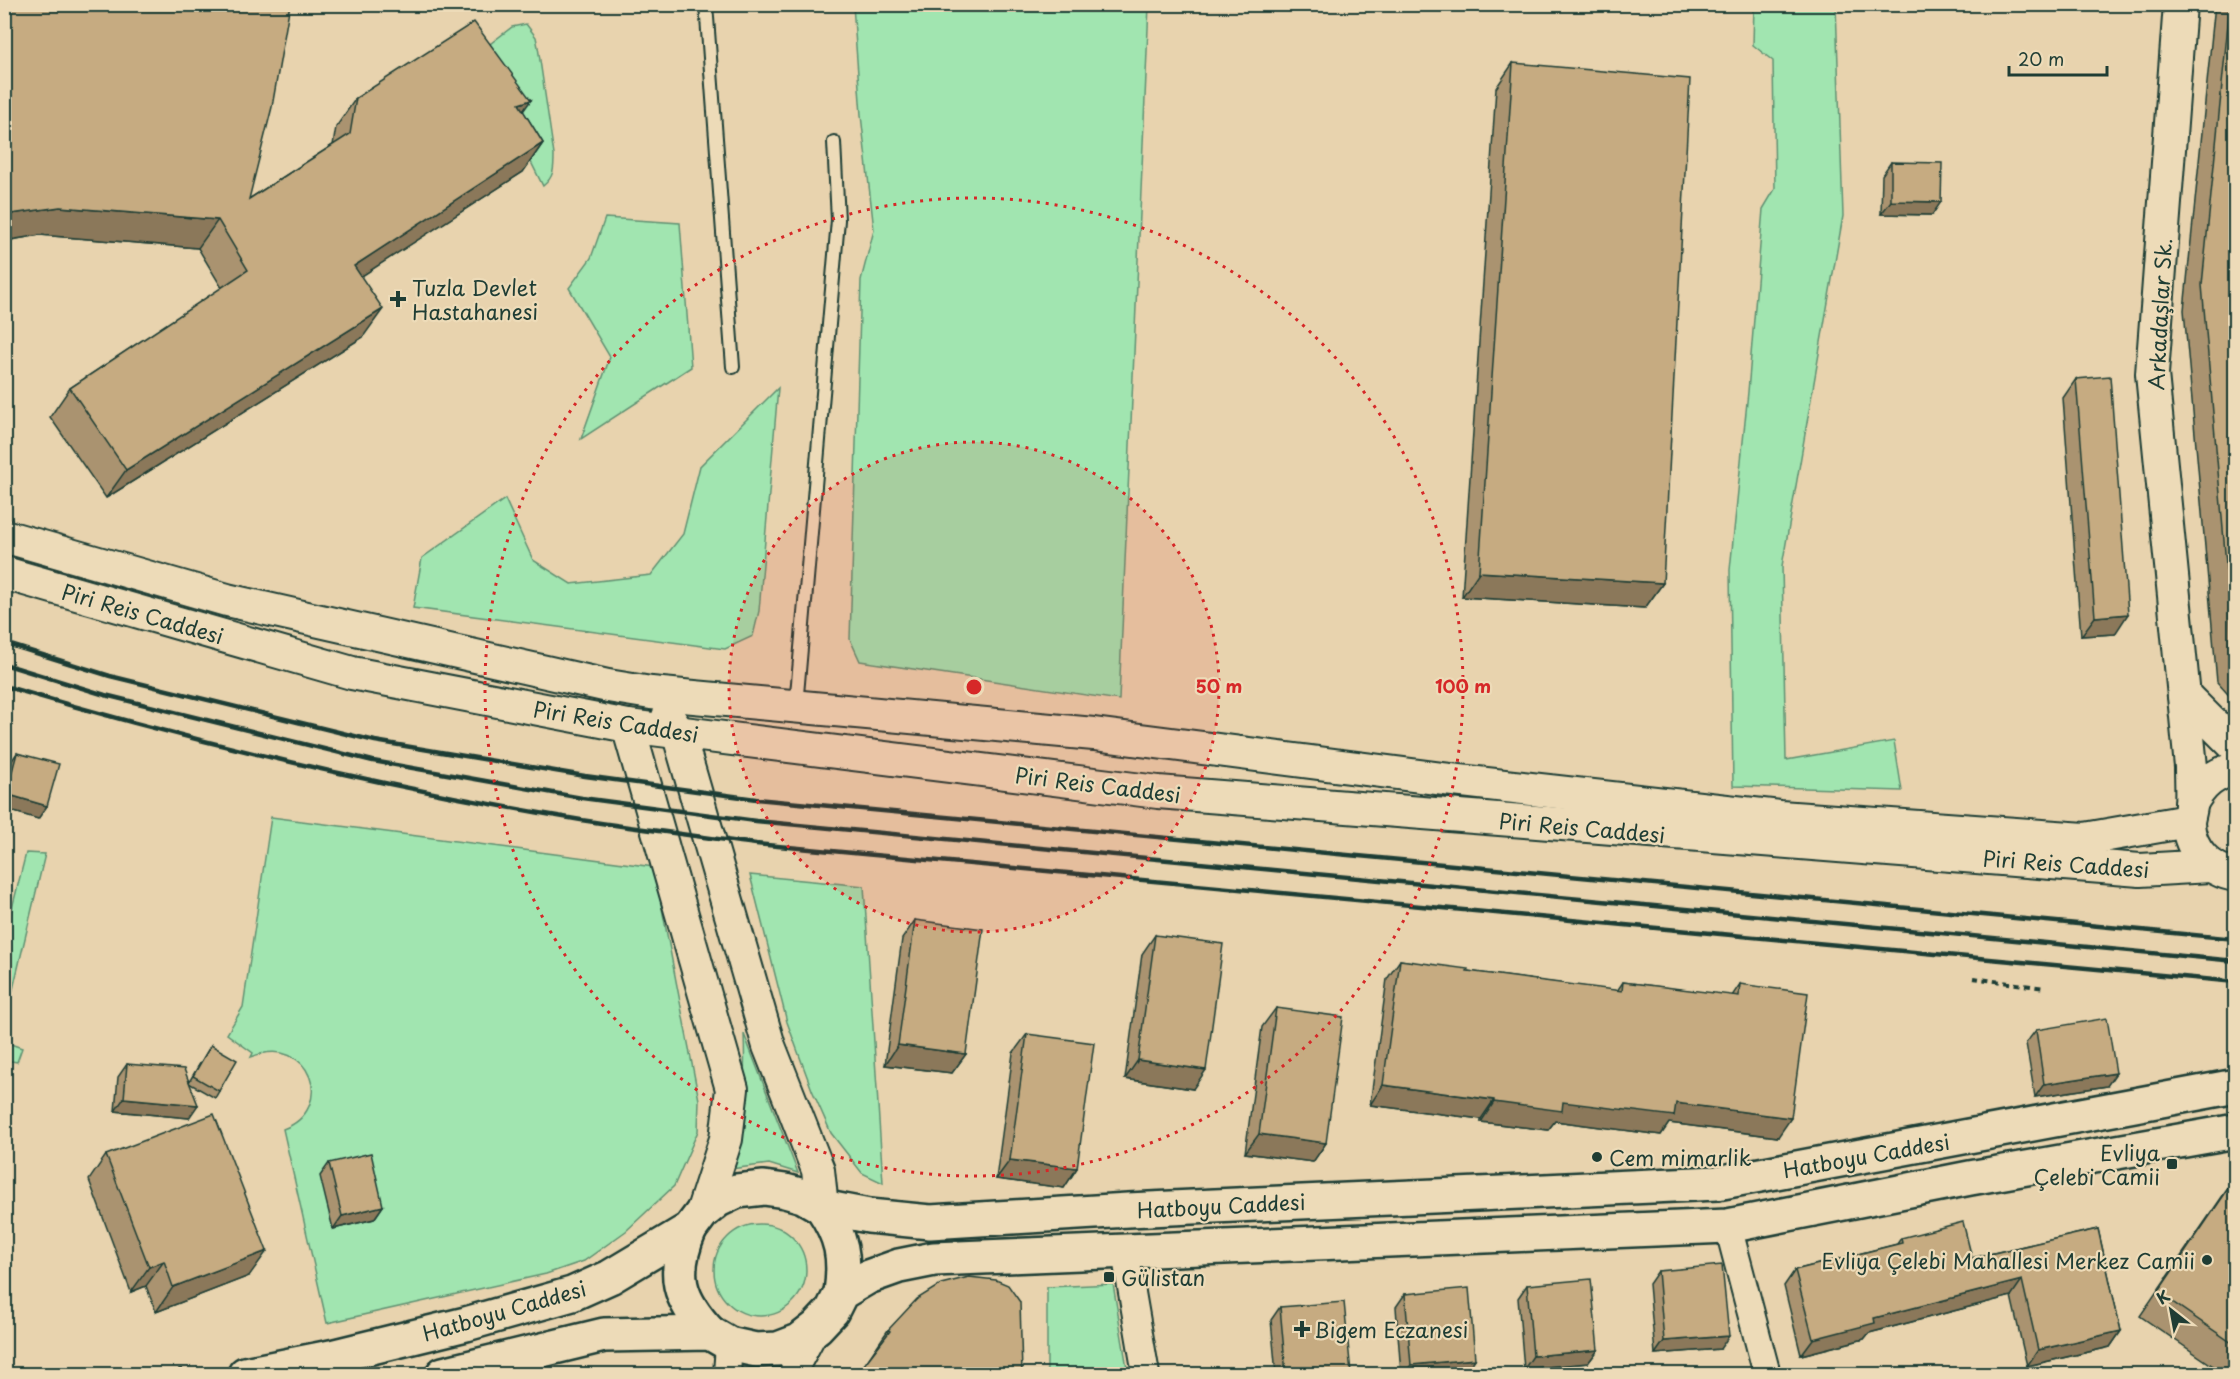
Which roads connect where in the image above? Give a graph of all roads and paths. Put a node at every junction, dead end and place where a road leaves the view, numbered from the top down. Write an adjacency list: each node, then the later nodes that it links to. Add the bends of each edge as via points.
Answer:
1 (706, 4): 4 (lane)
2 (2180, 4): 8 (street, Arkadaşlar Sk., via 2152,374)
3 (834, 142): 9 (lane, via 838,220)
4 (733, 367)
5 (4, 536): 7 (street, Piri Reis Caddesi, via 227,600)
6 (4, 573): 10 (street, Piri Reis Caddesi, via 352,674)
7 (651, 693): 9 (street, Piri Reis Caddesi); 10 (street); 11 (street)
8 (2184, 695): 12 (street); 14 (street, Arkadaşlar Sk., via 2191,766)
9 (796, 707): 14 (street, Piri Reis Caddesi, via 1094,735 1780,817 2085,839)
10 (628, 726): 11 (street, Piri Reis Caddesi); 21 (street, via 732,1089 726,1139)
11 (678, 732): 15 (street, Piri Reis Caddesi, via 1158,792 2140,870); 20 (street, via 769,1046 818,1170)
12 (2235, 747)
13 (2235, 769): 14 (street, via 2210,779 2199,790)
14 (2190, 813): 15 (street, Arkadaşlar Sk., via 2190,838 2198,853)
15 (2223, 871)
16 (1973, 978): 17 (path)
17 (2045, 988)
18 (2235, 1086): 20 (main road, Hatboyu Caddesi, via 1718,1183 930,1222)
19 (2235, 1131): 22 (main road, Hatboyu Caddesi)
20 (822, 1207): 21 (main road, Hatboyu Caddesi, via 803,1196 764,1188 737,1191 718,1200); 24 (main road, via 835,1227 841,1248)
21 (696, 1221): 26 (main road, via 682,1248 681,1287 693,1315); 29 (main road, Hatboyu Caddesi, via 610,1277 572,1294 466,1324)
22 (1728, 1226): 23 (main road, Hatboyu Caddesi); 33 (street)
23 (1125, 1252): 24 (main road, Hatboyu Caddesi, via 934,1259 868,1277); 32 (street)
24 (841, 1293): 25 (main road, Hatboyu Caddesi, via 832,1311)
25 (817, 1327): 26 (main road, Hatboyu Caddesi, via 799,1341 778,1348); 31 (street)
26 (722, 1351): 30 (main road, Hatboyu Caddesi, via 604,1335)
27 (180, 1368): 28 (path)
28 (181, 1374)
29 (245, 1374)
30 (442, 1374)
31 (792, 1374)
32 (1146, 1374)
33 (1767, 1374)

